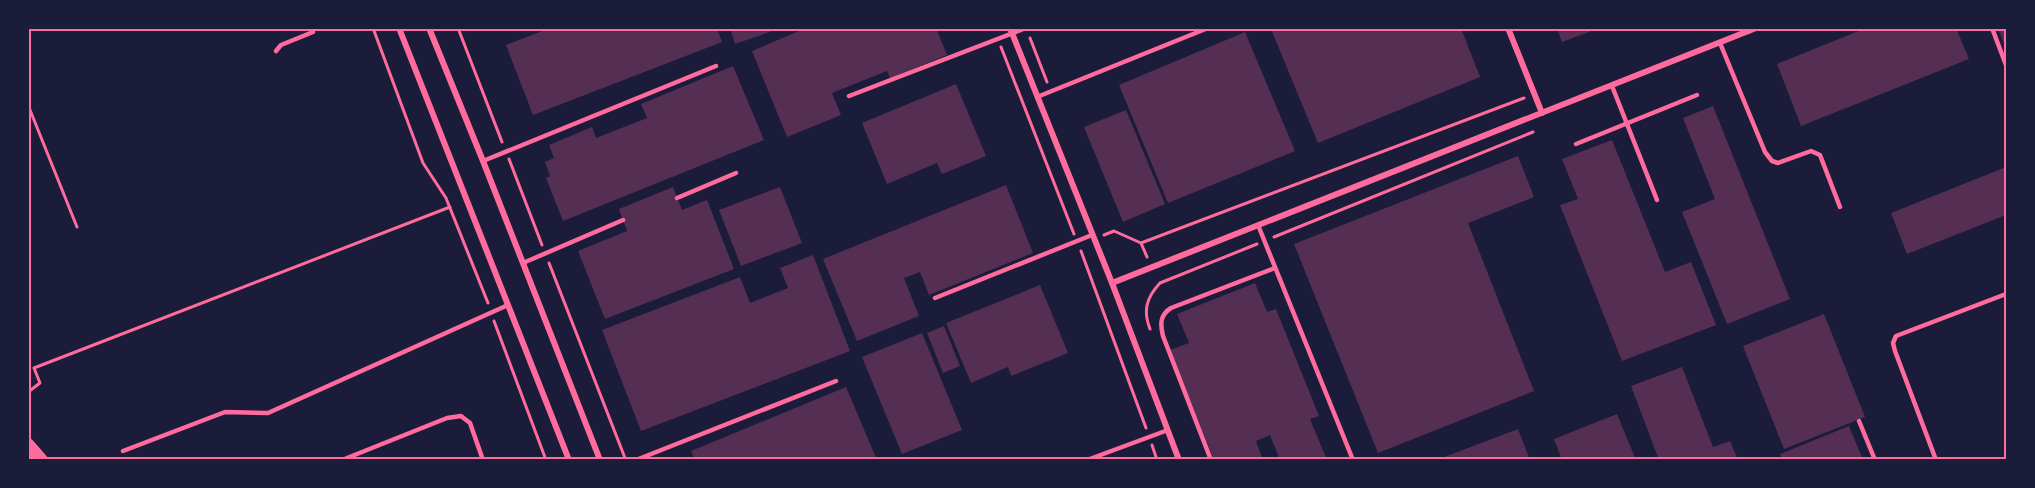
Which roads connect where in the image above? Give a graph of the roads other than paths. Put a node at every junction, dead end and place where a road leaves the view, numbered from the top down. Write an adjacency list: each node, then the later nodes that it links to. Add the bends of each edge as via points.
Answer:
1 (399, 28): 34 (street)
2 (429, 28): 21 (street)
3 (1026, 28): 8 (lane)
4 (1208, 28): 17 (lane)
5 (1508, 28): 18 (street)
6 (1756, 28): 10 (street)
7 (1992, 28): 12 (lane)
8 (1011, 31): 16 (lane); 17 (street)
9 (313, 32): 11 (lane, via 281,45)
10 (1720, 43): 14 (street); 25 (lane, via 1765,152 1778,163 1816,152)
11 (276, 51)
12 (2007, 65)
13 (716, 66): 21 (lane)
14 (1612, 86): 18 (street); 19 (lane)
15 (1697, 95): 19 (lane)
16 (849, 96)
17 (1037, 97): 28 (street)
18 (1542, 113): 27 (street)
19 (1627, 124): 20 (lane); 24 (lane)
20 (1576, 144)
21 (483, 161): 29 (street)
22 (735, 173): 23 (lane)
23 (677, 198)
24 (1657, 200)
25 (1840, 207)
26 (623, 220): 29 (lane)
27 (1258, 225): 30 (lane); 31 (street)
28 (1092, 236): 31 (street); 33 (lane)
29 (523, 263): 45 (street)
30 (1275, 268): 50 (lane, via 1171,308 1161,319 1163,336); 51 (lane)
31 (1112, 283): 37 (street)
32 (2007, 294): 53 (lane, via 1896,336 1895,351)
33 (935, 297)
34 (508, 305): 39 (lane, via 268,413 225,412); 44 (street)
35 (836, 381): 46 (lane)
36 (1859, 421): 52 (lane)
37 (1168, 430): 40 (lane); 49 (street)
38 (28, 444): 41 (main road)
39 (123, 452)
40 (1109, 452): 47 (lane); 48 (lane)
41 (42, 459)
42 (342, 459): 43 (lane, via 454,416 470,423)
43 (483, 459)
44 (569, 459)
45 (600, 459)
46 (636, 459)
47 (1087, 459)
48 (1112, 459)
49 (1179, 459)
50 (1211, 459)
51 (1353, 459)
52 (1875, 459)
53 (1936, 459)

